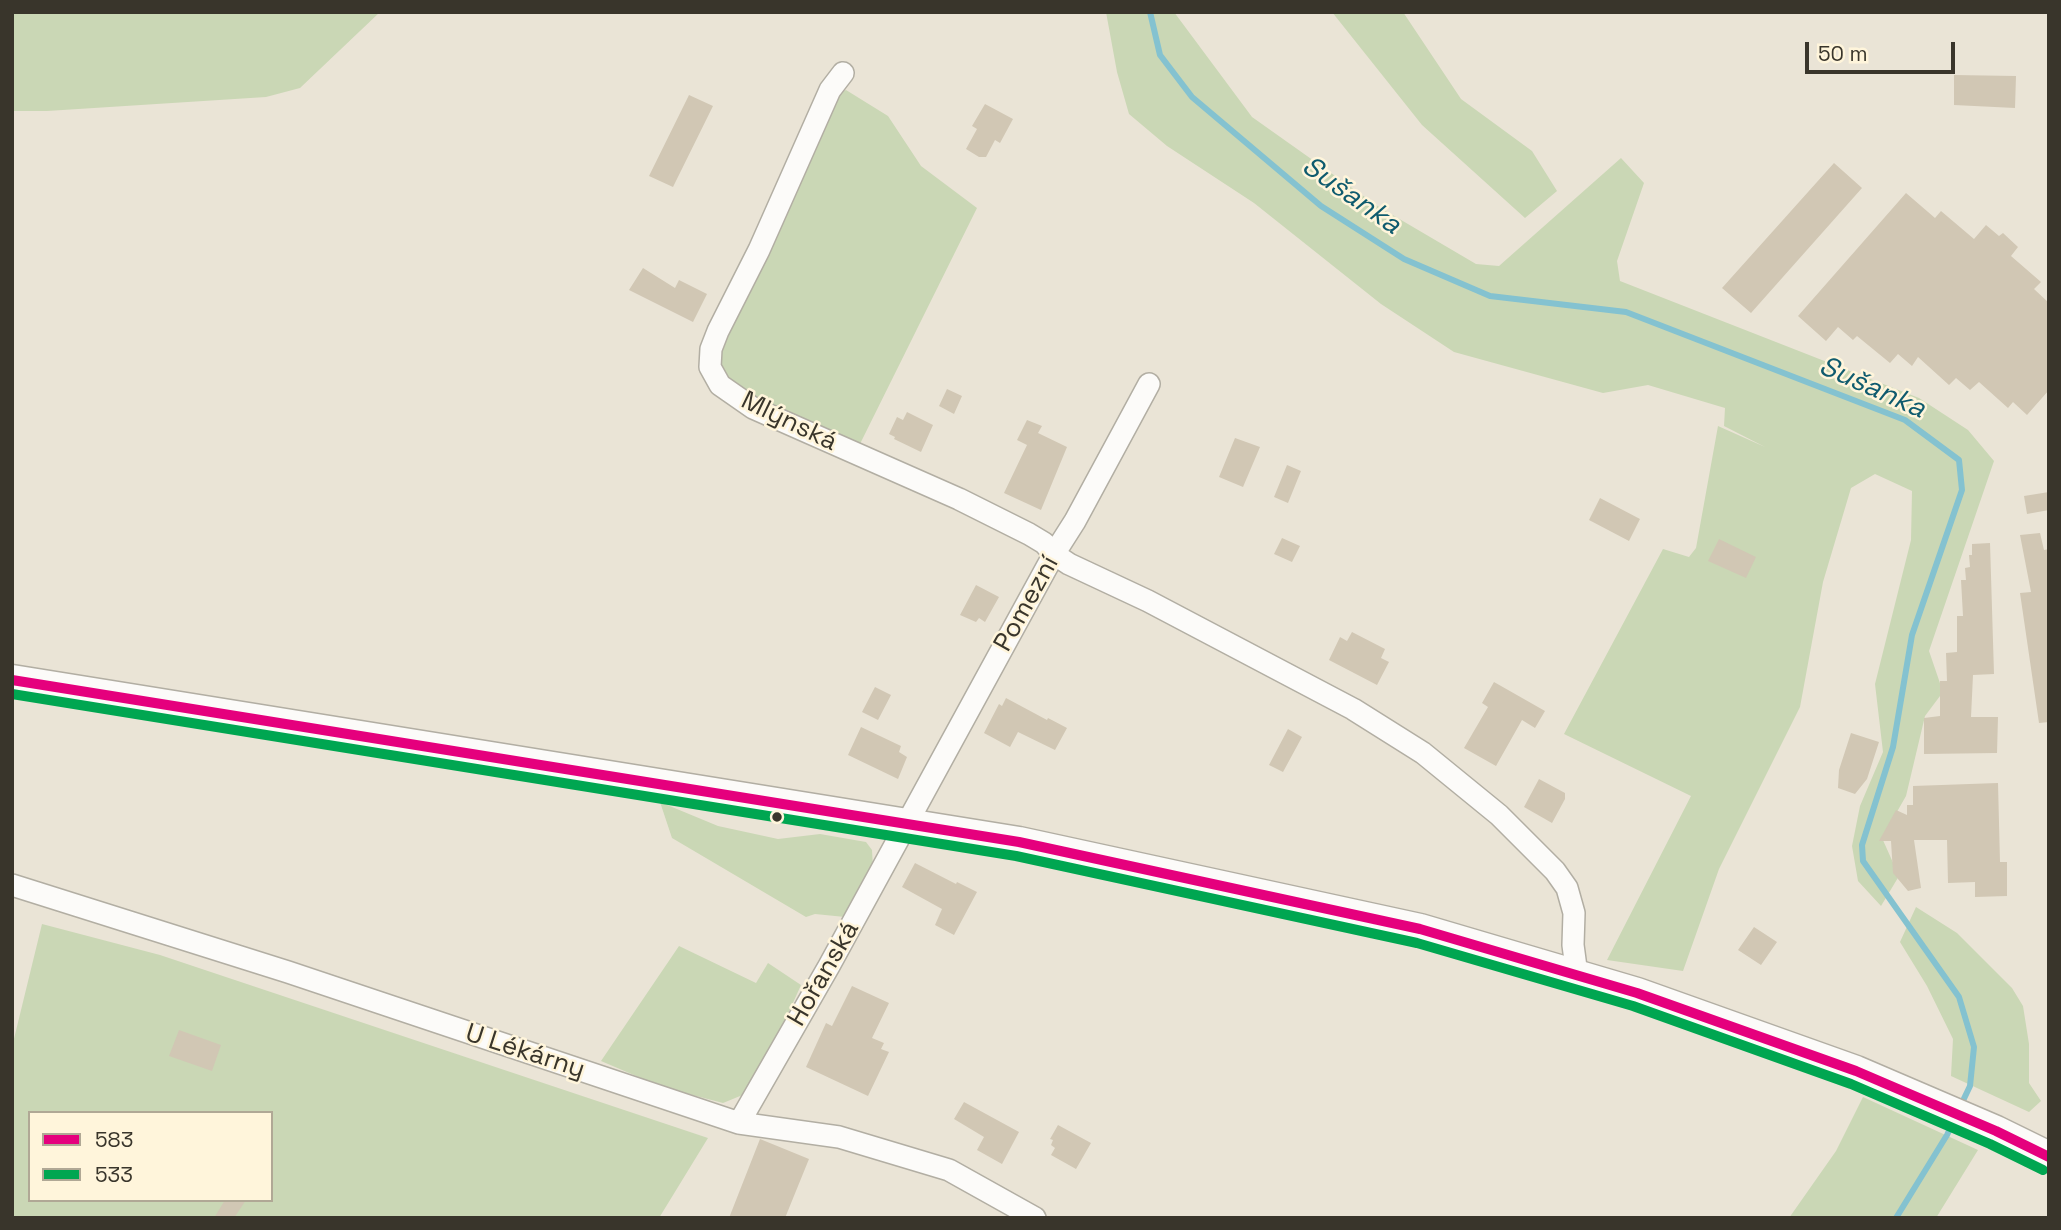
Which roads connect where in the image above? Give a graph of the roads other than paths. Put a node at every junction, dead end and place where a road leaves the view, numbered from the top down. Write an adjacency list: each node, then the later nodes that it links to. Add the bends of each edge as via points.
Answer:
1 (843, 73): 3 (street, Mlýnská, via 830,90 718,331 710,367 720,385 753,408 959,499 1030,534)
2 (1149, 384): 3 (street, Pomezní)
3 (1054, 554): 5 (street, Pomezní); 7 (street, Mlýnská, via 1353,709 1434,761 1499,816 1567,888 1574,913)
4 (12, 680): 5 (main road)
5 (906, 824): 7 (main road, via 1019,842 1420,929); 8 (street, Hořanská)
6 (12, 885): 8 (street, U Lékárny)
7 (1577, 975): 9 (main road, via 1881,1082)
8 (739, 1123): 10 (street, U Lékárny, via 839,1137 949,1170)
9 (2049, 1157)
10 (1035, 1218)

